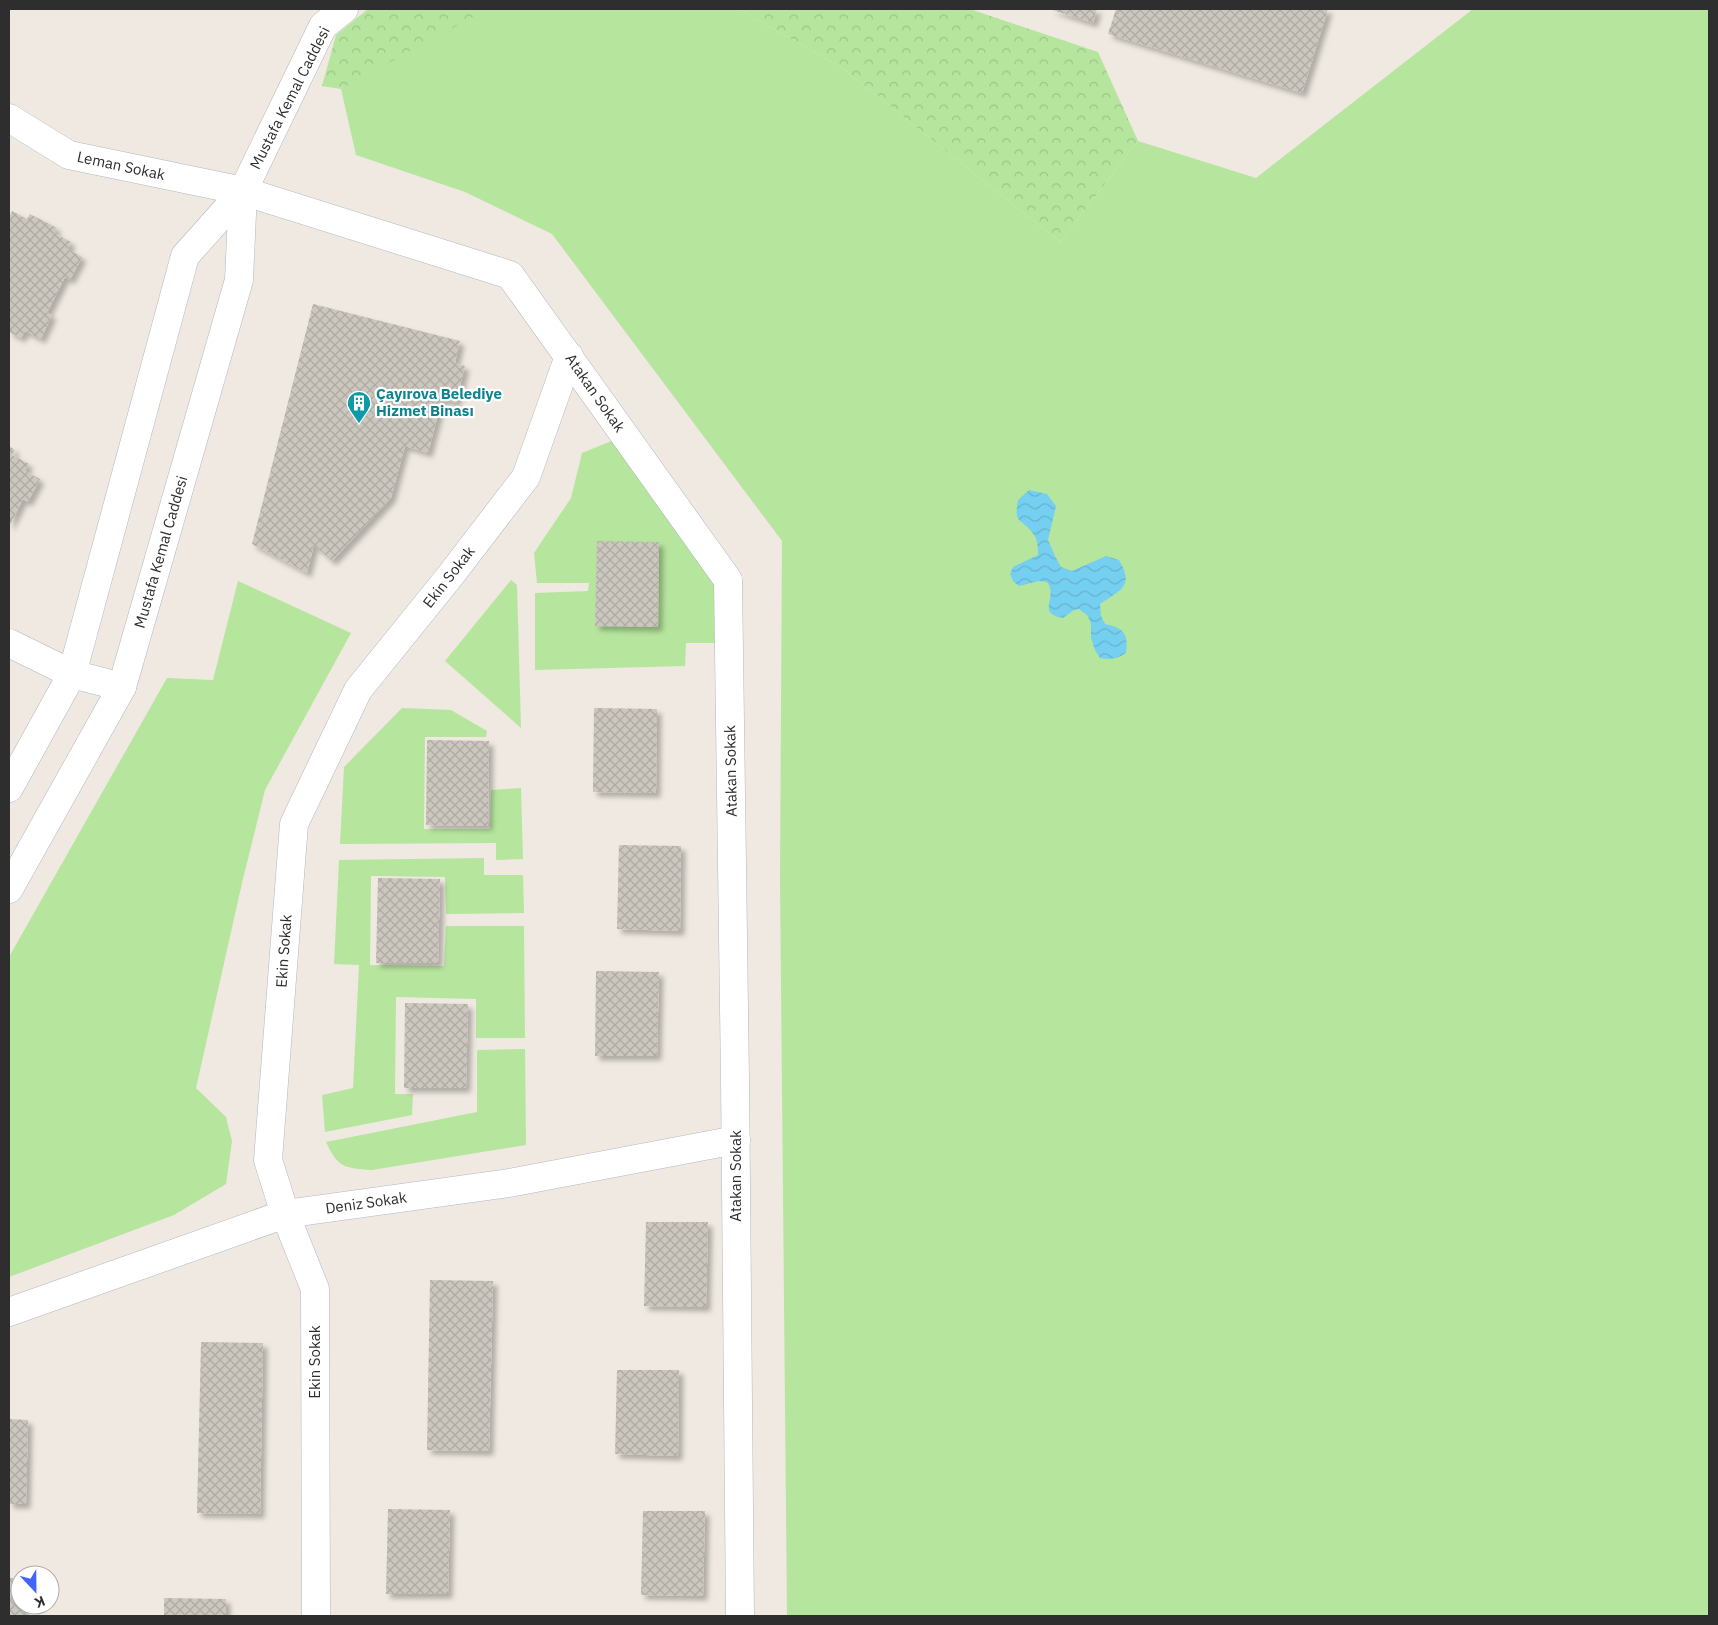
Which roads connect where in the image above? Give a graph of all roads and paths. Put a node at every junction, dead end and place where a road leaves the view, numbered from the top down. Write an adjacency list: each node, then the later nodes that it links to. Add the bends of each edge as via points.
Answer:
1 (344, 9): 3 (street, Mustafa Kemal Caddesi, via 323,26)
2 (9, 118): 3 (street, Leman Sokak, via 69,155)
3 (243, 192): 4 (street, Atakan Sokak, via 510,275); 6 (street, Mustafa Kemal Caddesi, via 185,256); 7 (street, Mustafa Kemal Caddesi, via 239,280)
4 (568, 356): 10 (street, Atakan Sokak, via 728,580); 11 (street, Ekin Sokak, via 526,477 358,690 294,824 268,1160)
5 (9, 643): 6 (street)
6 (72, 674): 7 (street); 8 (street, Mustafa Kemal Caddesi)
7 (122, 688): 9 (street, Mustafa Kemal Caddesi)
8 (9, 788)
9 (9, 889)
10 (736, 1140): 11 (street, Deniz Sokak, via 509,1183); 14 (street, Atakan Sokak)
11 (285, 1214): 12 (street, Deniz Sokak); 13 (street, Ekin Sokak, via 315,1289)
12 (9, 1312)
13 (316, 1616)
14 (740, 1616)

